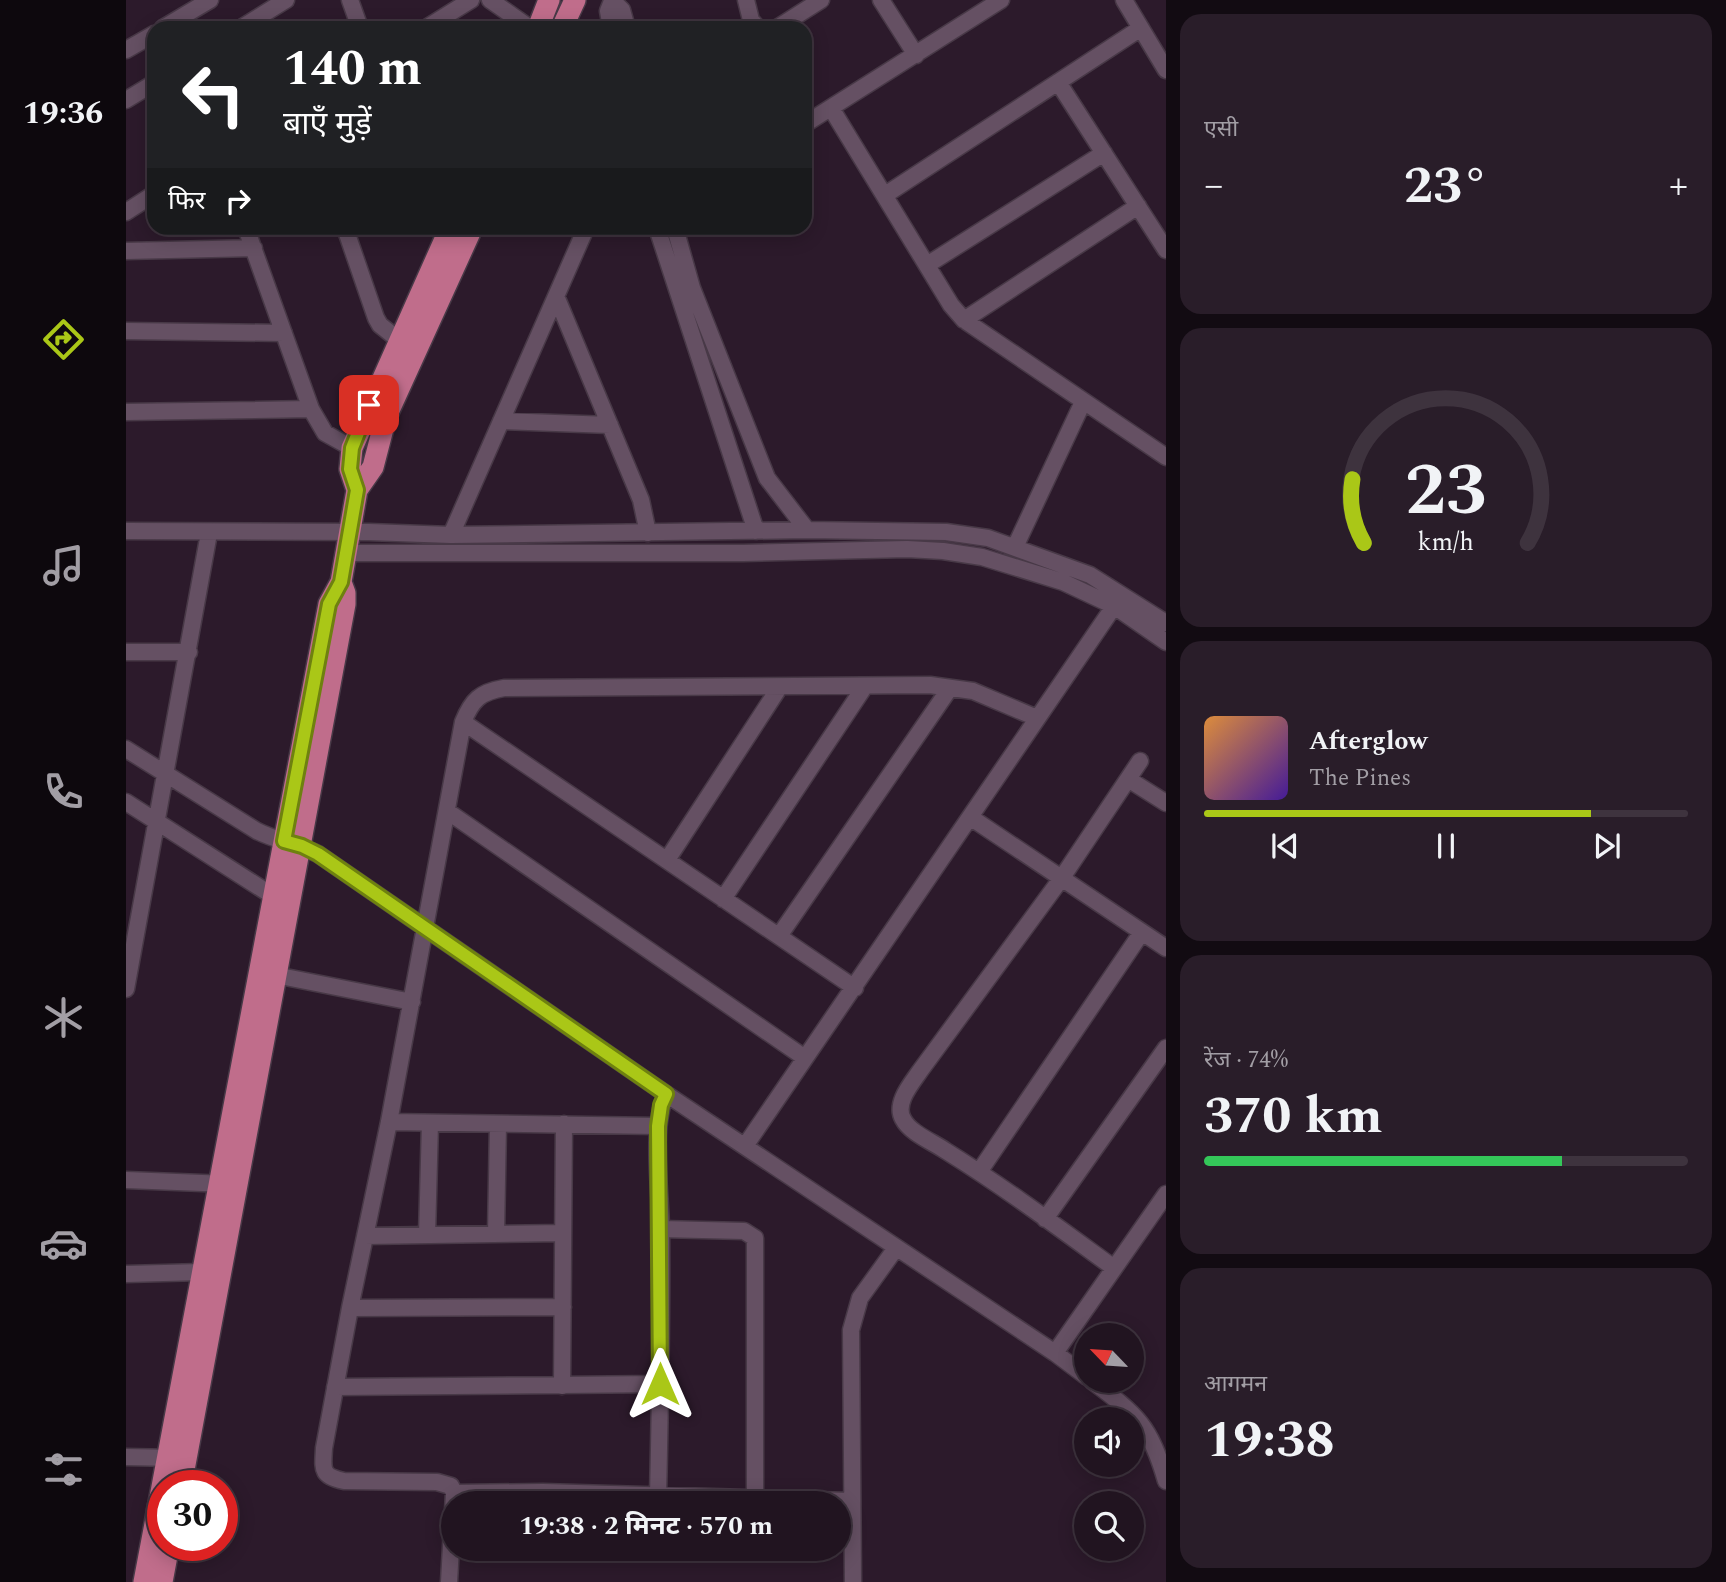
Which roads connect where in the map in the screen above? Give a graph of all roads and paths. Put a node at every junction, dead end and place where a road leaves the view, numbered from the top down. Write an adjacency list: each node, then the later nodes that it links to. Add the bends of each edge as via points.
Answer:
1 (210, 0): 15 (street)
2 (286, 0): 14 (street)
3 (350, 0): 18 (street)
4 (471, 0): 19 (street)
5 (490, 0): 20 (street)
6 (550, 0): 21 (main road)
7 (575, 0): 22 (main road)
8 (612, 0): 23 (street); 24 (street)
9 (746, 0): 25 (street)
10 (821, 0): 26 (street)
11 (881, 0): 30 (street)
12 (1124, 0): 27 (street)
13 (998, 1): 30 (street)
14 (268, 11): 16 (street); 17 (street)
15 (175, 21)
16 (252, 21)
17 (272, 21)
18 (358, 21)
19 (437, 21)
20 (520, 21)
21 (541, 21)
22 (565, 21)
23 (610, 21)
24 (625, 21)
25 (752, 21)
26 (788, 21)
27 (1141, 28): 31 (street); 32 (street)
28 (147, 38): 29 (street)
29 (126, 50)
30 (916, 55): 35 (street)
31 (1166, 70)
32 (1058, 82): 37 (street); 38 (street)
33 (147, 87): 34 (street)
34 (126, 100)
35 (831, 108): 36 (street); 38 (street)
36 (812, 120)
37 (1104, 153): 40 (street); 52 (street)
38 (885, 195): 52 (street)
39 (147, 198): 41 (street)
40 (1138, 206): 50 (street); 54 (street)
41 (126, 212)
42 (249, 235): 49 (street)
43 (347, 235): 57 (street, via 376,318)
44 (447, 235): 57 (main road)
45 (469, 235): 65 (main road, via 386,417 373,467)
46 (583, 235): 53 (street)
47 (659, 235): 69 (street)
48 (677, 235): 67 (street, via 692,288 767,478)
49 (254, 248): 51 (street); 56 (street)
50 (1166, 250)
51 (126, 251)
52 (927, 265): 54 (street)
53 (556, 296): 61 (street); 62 (street)
54 (964, 320): 58 (street)
55 (126, 331): 56 (street)
56 (284, 333): 59 (street)
57 (400, 341): 63 (main road)
58 (1083, 402): 64 (street); 74 (street)
59 (311, 410): 60 (street); 63 (street, via 325,433)
60 (126, 412)
61 (501, 421): 62 (street); 72 (street)
62 (610, 425): 71 (street)
63 (352, 448): 65 (main road, via 350,469)
64 (1166, 457)
65 (357, 490): 73 (main road)
66 (778, 530): 67 (street); 69 (street); 75 (street)
67 (807, 530): 74 (street, via 946,532)
68 (126, 531): 70 (street)
69 (756, 531): 71 (street)
70 (209, 533): 73 (street); 80 (street)
71 (648, 533): 72 (street)
72 (451, 535): 73 (street)
73 (348, 542): 75 (street); 95 (main road, via 341,582 345,604)
74 (1015, 547): 76 (street, via 1090,575)
75 (779, 552): 76 (street, via 943,551 982,557)
76 (1117, 600): 77 (street); 78 (street); 84 (street)
77 (1166, 623)
78 (1166, 642)
79 (126, 652): 80 (street)
80 (189, 652): 88 (street)
81 (866, 686): 82 (street); 83 (street); 99 (street)
82 (779, 688): 85 (street, via 504,688 488,690 475,699); 96 (street)
83 (950, 688): 84 (street, via 972,691); 102 (street)
84 (1037, 718): 93 (street)
85 (463, 722): 92 (street); 96 (street)
86 (126, 749): 88 (street)
87 (1140, 761): 89 (street)
88 (167, 775): 94 (street); 95 (street, via 257,831)
89 (1128, 779): 91 (street); 97 (street)
90 (126, 802): 94 (street)
91 (1166, 803)
92 (447, 811): 100 (street); 110 (street)
93 (970, 817): 97 (street); 106 (street)
94 (158, 823): 98 (street); 104 (street)
95 (293, 844): 98 (main road); 100 (street, via 331,863)
96 (667, 860): 99 (street)
97 (1061, 879): 101 (street); 118 (street, via 920,1071 901,1106 910,1128)
98 (281, 899): 105 (main road)
99 (723, 899): 102 (street)
100 (426, 930): 108 (street); 111 (street)
101 (1142, 932): 103 (street); 118 (street)
102 (779, 936): 106 (street)
103 (1166, 948)
104 (129, 956): 107 (street)
105 (267, 974): 108 (street); 120 (main road)
106 (855, 988): 110 (street)
107 (126, 989)
108 (412, 1002): 112 (street)
109 (1166, 1048): 122 (street)
110 (806, 1058): 117 (street)
111 (666, 1094): 116 (street); 117 (street)
112 (389, 1122): 113 (street); 127 (street)
113 (430, 1123): 114 (street); 126 (street)
114 (498, 1124): 115 (street); 125 (street)
115 (564, 1125): 116 (street); 124 (street)
116 (658, 1126): 123 (street)
117 (745, 1146): 128 (street)
118 (979, 1172): 122 (street)
119 (126, 1180): 120 (street)
120 (228, 1184): 130 (main road); 141 (main road)
121 (1166, 1194): 129 (street)
122 (1045, 1219): 129 (street)
123 (661, 1228): 136 (street); 146 (street, via 744,1231 755,1238)
124 (563, 1233): 125 (street); 132 (street)
125 (496, 1234): 126 (street)
126 (426, 1235): 127 (street)
127 (365, 1236): 133 (street)
128 (896, 1248): 134 (street); 147 (street, via 860,1298 852,1322)
129 (1114, 1268): 134 (street)
130 (202, 1272): 131 (street); 141 (main road)
131 (126, 1274)
132 (563, 1307): 133 (street); 137 (street)
133 (350, 1308): 138 (street)
134 (1055, 1353): 135 (street)
135 (1074, 1367)
136 (660, 1384): 137 (street); 145 (street)
137 (562, 1386): 138 (street)
138 (335, 1387): 144 (street, via 324,1448 325,1474 344,1481 444,1483)
139 (1106, 1393): 143 (street, via 1146,1429)
140 (126, 1457): 141 (street)
141 (177, 1458): 142 (main road); 151 (main road)
142 (179, 1470)
143 (1166, 1481)
144 (453, 1491)
145 (658, 1491)
146 (755, 1491)
147 (850, 1491)
148 (851, 1528): 154 (street)
149 (166, 1561): 152 (main road)
150 (450, 1561): 153 (street)
151 (144, 1582)
152 (162, 1582)
153 (449, 1582)
154 (853, 1582)

